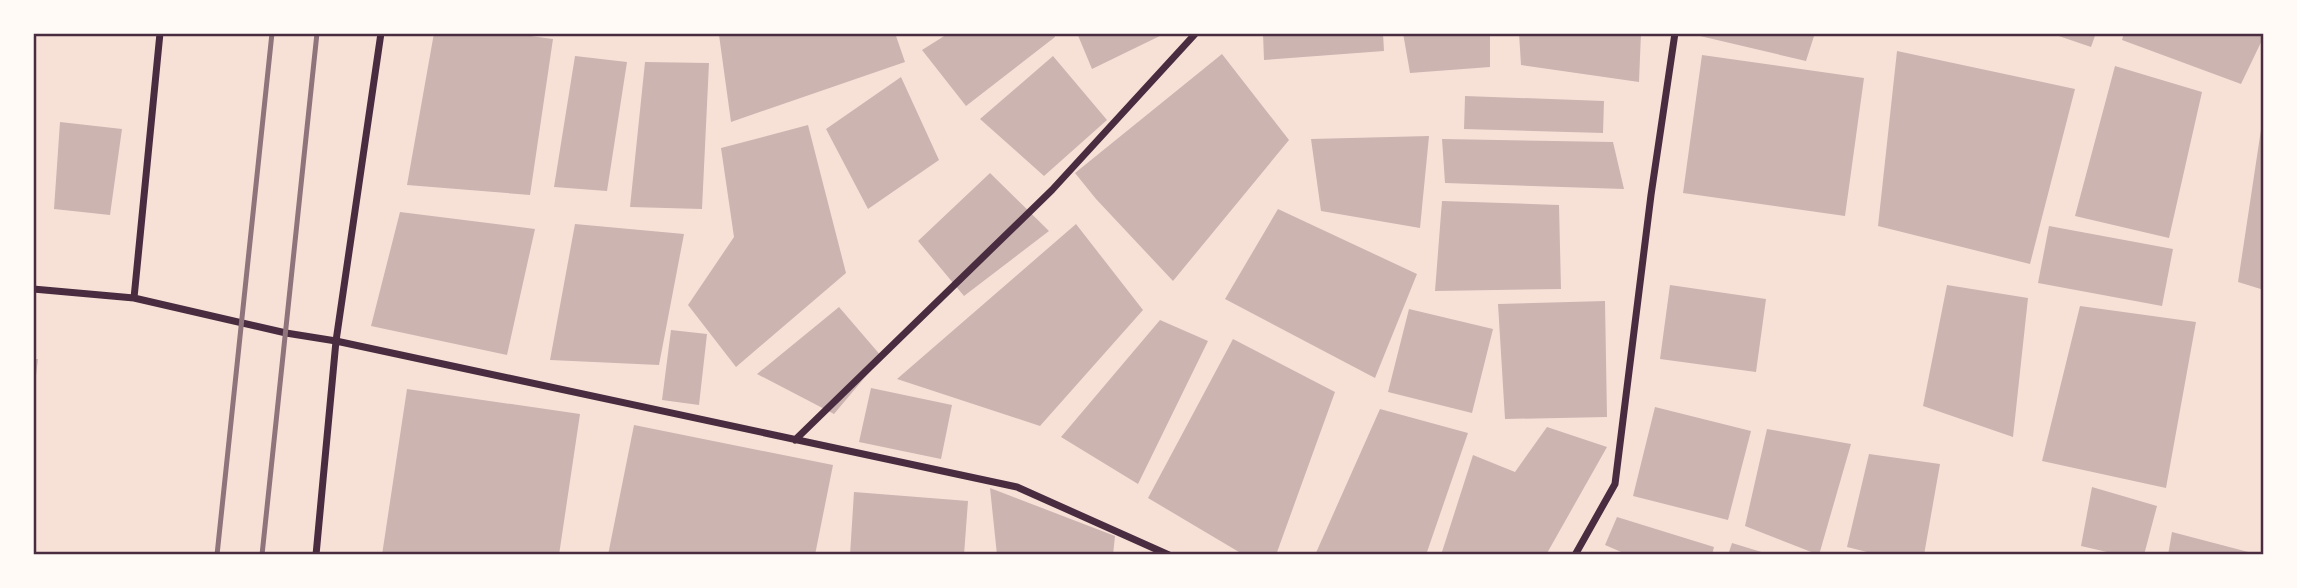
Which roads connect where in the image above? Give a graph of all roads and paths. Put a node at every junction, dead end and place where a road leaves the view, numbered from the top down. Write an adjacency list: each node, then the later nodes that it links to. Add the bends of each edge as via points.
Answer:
1 (160, 33): 6 (street)
2 (381, 33): 7 (street)
3 (1196, 33): 8 (street, via 1052,190)
4 (1675, 33): 11 (street, via 1615,484)
5 (33, 289): 6 (street)
6 (134, 298): 7 (street)
7 (336, 341): 8 (street); 9 (street)
8 (795, 440): 10 (street, via 1017,487)
9 (316, 555)
10 (1169, 555)
11 (1575, 555)

